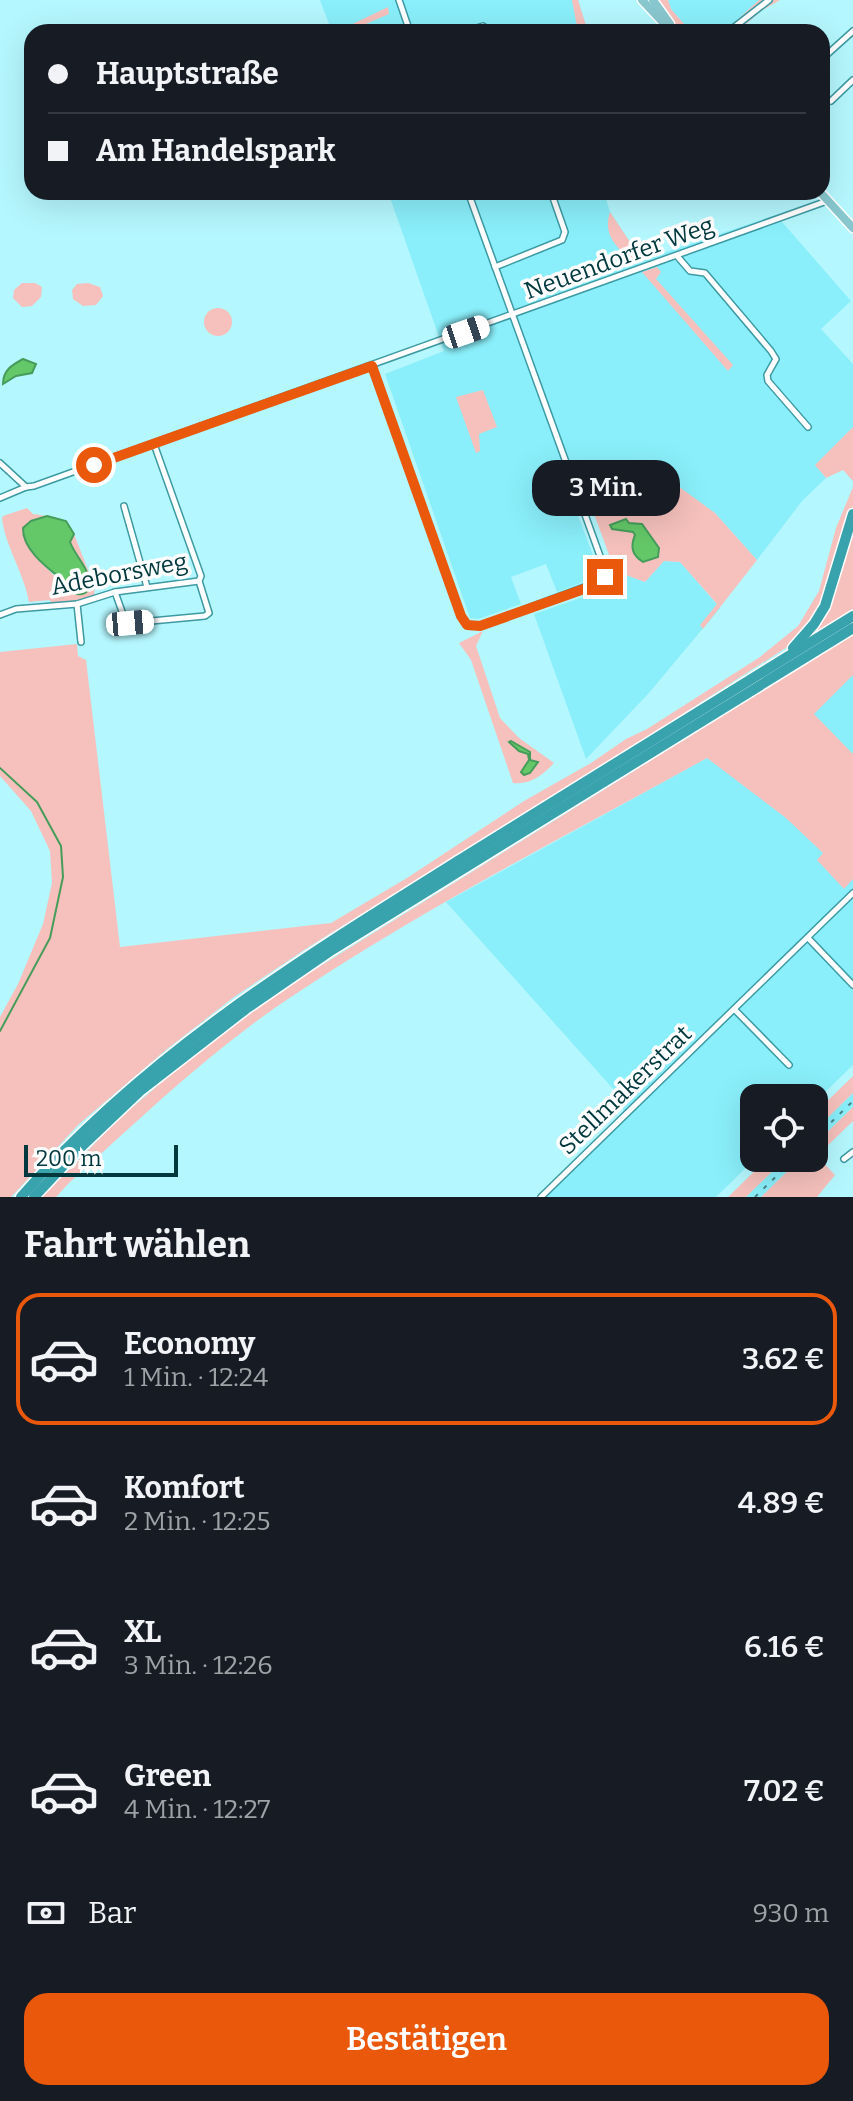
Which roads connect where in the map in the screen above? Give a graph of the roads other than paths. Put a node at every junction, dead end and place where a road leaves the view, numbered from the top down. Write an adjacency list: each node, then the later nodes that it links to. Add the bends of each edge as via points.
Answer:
1 (399, 0): 5 (street)
2 (642, 0): 6 (main road)
3 (653, 0): 7 (main road)
4 (769, 0): 8 (street)
5 (407, 24)
6 (665, 24)
7 (668, 24)
8 (738, 24)
9 (853, 31): 10 (street)
10 (830, 52)
11 (853, 80): 12 (street)
12 (831, 101)
13 (471, 200): 18 (street)
14 (554, 200): 18 (street, via 565,232 562,240)
15 (828, 200): 16 (main road); 17 (street, Neuendorfer Weg)
16 (851, 223)
17 (677, 256): 19 (street, Neuendorfer Weg); 21 (street, via 690,271 705,273 771,351 776,359 768,381)
18 (495, 267): 19 (street)
19 (513, 316): 20 (street, Neuendorfer Weg); 20 (street, via 605,574 601,583 480,626 467,625 461,616)
20 (372, 366): 22 (street, Neuendorfer Weg)
21 (808, 427)
22 (154, 444): 24 (street, Neuendorfer Weg); 28 (street, Adeborsweg)
23 (0, 463): 24 (street)
24 (26, 487): 25 (street, Neuendorfer Weg)
25 (0, 498)
26 (124, 506): 29 (street)
27 (853, 514): 36 (highway, via 825,606)
28 (199, 581): 29 (street, Adeborsweg); 30 (street, via 209,609 205,616 130,623)
29 (147, 587): 30 (street, Adeborsweg)
30 (115, 592): 31 (street, Adeborsweg)
31 (77, 604): 32 (street, Adeborsweg); 35 (street)
32 (0, 615)
33 (853, 616): 36 (highway)
34 (853, 628): 45 (highway, via 266,994 140,1091)
35 (81, 642)
36 (783, 659): 44 (highway, via 235,1004 124,1093)
37 (853, 893): 38 (street, Stellmakerstrat)
38 (808, 938): 39 (street); 40 (street, Stellmakerstrat)
39 (853, 985)
40 (735, 1010): 41 (street); 46 (street, Stellmakerstrat)
41 (789, 1065)
42 (853, 1152): 43 (street)
43 (844, 1159)
44 (21, 1197)
45 (34, 1197)
46 (541, 1197)

